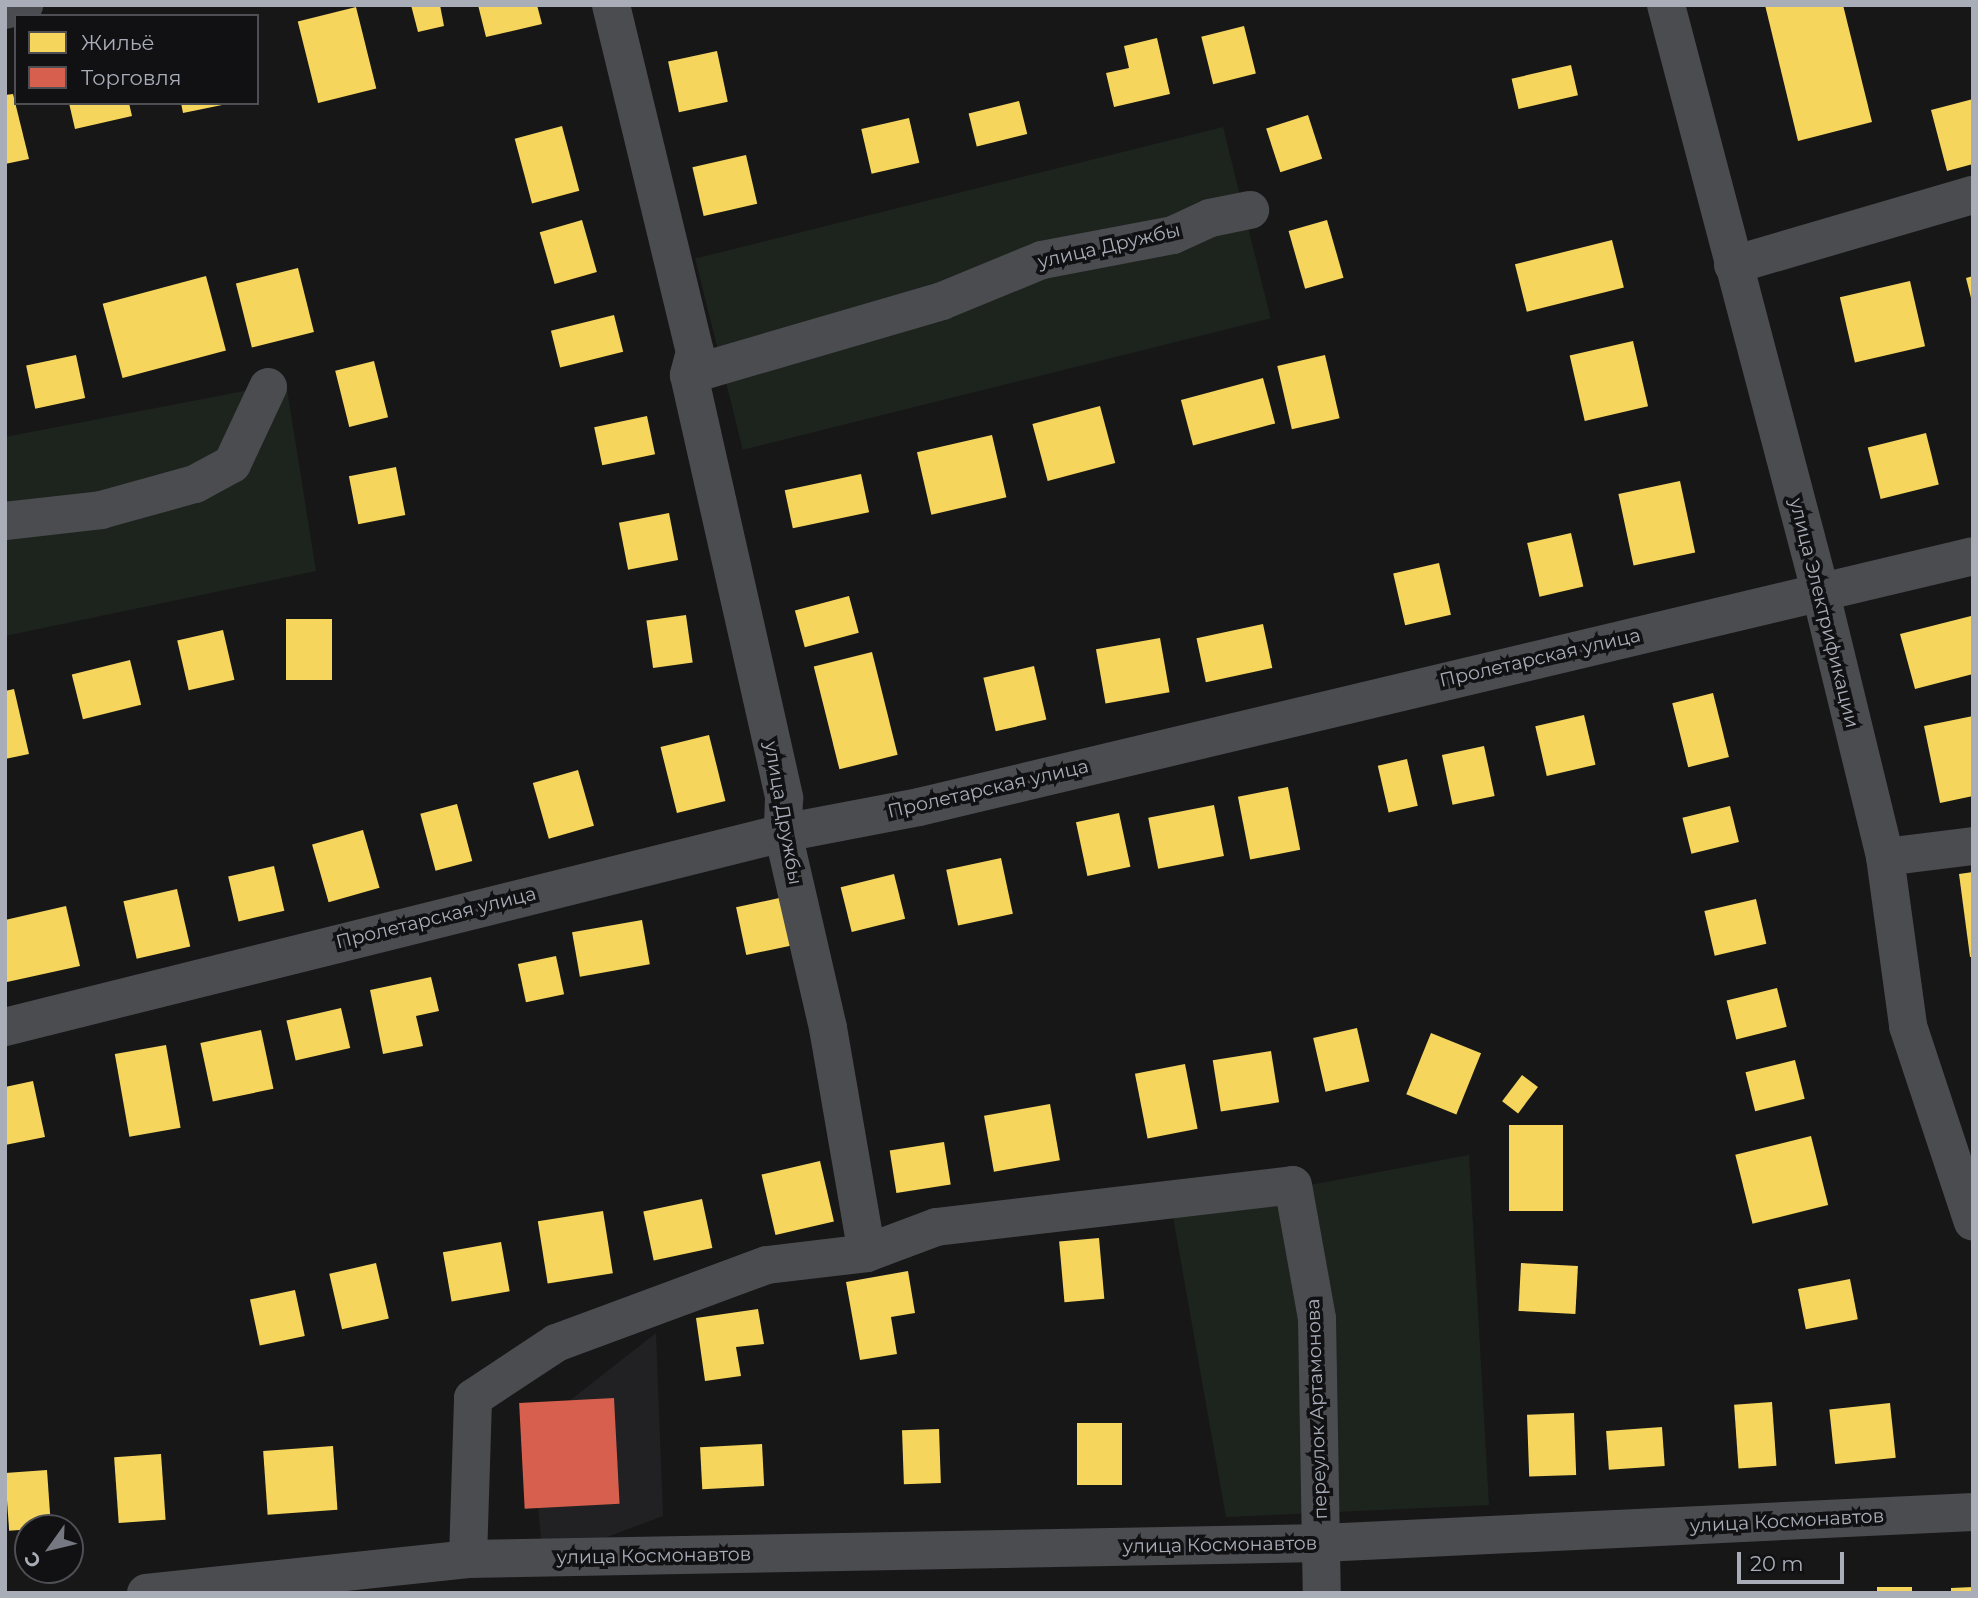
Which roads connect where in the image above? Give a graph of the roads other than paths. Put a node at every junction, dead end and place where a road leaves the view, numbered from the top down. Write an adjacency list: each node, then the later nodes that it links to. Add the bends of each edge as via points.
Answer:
1 (24, 5): 4 (street)
2 (611, 5): 8 (street, улица Дружбы, via 695,352)
3 (1666, 5): 7 (street, улица Электрификации)
4 (5, 10)
5 (1973, 194): 7 (street)
6 (1250, 210): 8 (street, улица Дружбы, via 1210,218 1173,235 1042,260 942,301)
7 (1733, 265): 12 (street, улица Электрификации)
8 (689, 375): 13 (street, улица Дружбы, via 784,798)
9 (268, 387): 10 (street, via 232,464 195,484 101,510)
10 (5, 521)
11 (1973, 556): 12 (street, Пролетарская улица)
12 (1821, 594): 13 (street, Пролетарская улица, via 1355,699 919,807); 15 (street, улица Электрификации)
13 (783, 833): 16 (street, Пролетарская улица); 18 (street, улица Дружбы, via 828,1028)
14 (1973, 846): 15 (street)
15 (1885, 857): 17 (street, улица Электрификации, via 1908,1026)
16 (5, 1027)
17 (1969, 1198)
18 (867, 1253): 20 (street, переулок Артамонова, via 936,1227 1293,1185 1317,1319); 21 (street, via 767,1265 582,1333 556,1343 473,1398)
19 (1973, 1512): 20 (street, улица Космонавтов)
20 (1322, 1543): 21 (street, улица Космонавтов); 23 (street, переулок Артамонова)
21 (467, 1559): 22 (street, улица Космонавтов)
22 (146, 1593)
23 (1322, 1593)

